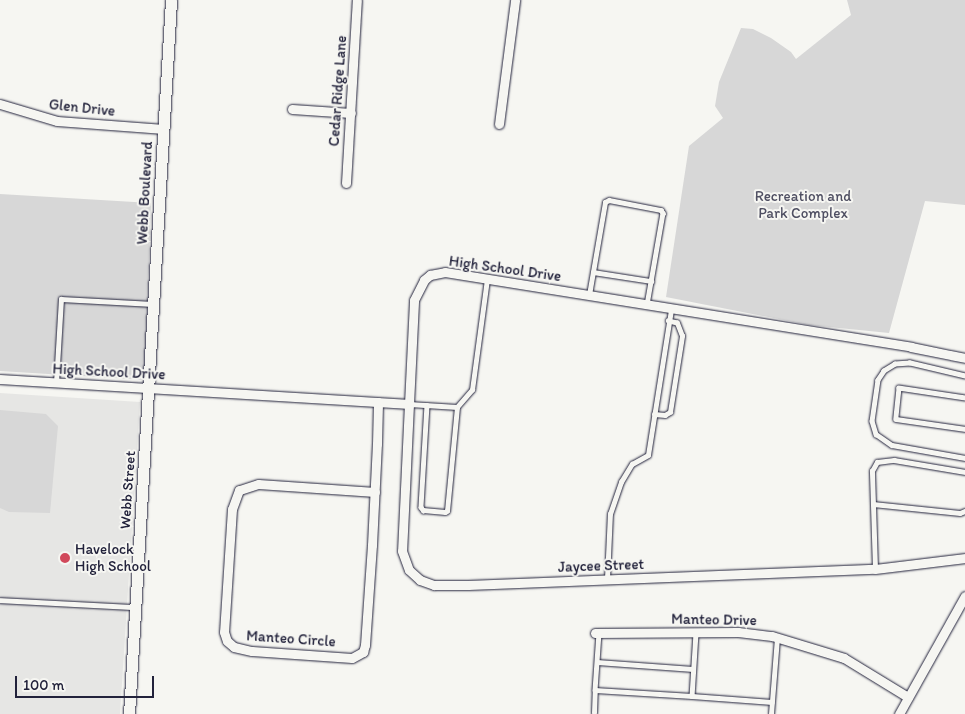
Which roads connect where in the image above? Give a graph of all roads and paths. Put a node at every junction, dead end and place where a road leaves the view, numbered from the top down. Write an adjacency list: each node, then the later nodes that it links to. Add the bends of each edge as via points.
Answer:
1 (171, 0): 8 (street, Webb Boulevard)
2 (357, 0): 6 (street, Cedar Ridge Lane)
3 (515, 0): 7 (street)
4 (0, 104): 8 (street, Glen Drive, via 57,121)
5 (292, 109): 6 (street)
6 (351, 113): 9 (street, Cedar Ridge Lane)
7 (499, 124)
8 (164, 129): 14 (street, Webb Boulevard)
9 (346, 183)
10 (593, 272): 12 (lane); 12 (lane, via 605,202 609,200 663,213); 13 (lane)
11 (487, 279): 13 (street, High School Drive); 25 (street, High School Drive, via 445,272 430,276 419,286 414,300); 27 (lane, via 472,390)
12 (651, 281): 15 (lane)
13 (589, 296): 15 (street, High School Drive)
14 (154, 304): 21 (lane, via 61,299); 22 (street, Webb Boulevard)
15 (647, 305): 16 (street, High School Drive)
16 (670, 308): 17 (lane); 18 (street, High School Drive)
17 (668, 321): 28 (lane); 28 (lane, via 680,327 680,346 670,412)
18 (965, 358)
19 (965, 376): 30 (lane, via 910,363 895,364 878,380 872,421 876,434 892,445)
20 (0, 379): 21 (street, High School Drive)
21 (56, 383): 22 (street, High School Drive)
22 (149, 388): 24 (street, High School Drive); 40 (street, Webb Street)
23 (965, 398): 29 (lane, via 899,388 896,419)
24 (378, 402): 25 (street, High School Drive); 32 (street, Manteo Circle)
25 (409, 404): 26 (lane); 37 (street, Jaycee Street, via 402,551 409,570 420,580 434,584 468,585)
26 (427, 405): 27 (lane); 27 (lane, via 421,507 423,510 445,512)
27 (457, 407)
28 (654, 414): 37 (lane, via 648,455 632,464 621,482 610,514)
29 (965, 429)
30 (965, 458)
31 (965, 472): 33 (lane, via 894,460 877,462 872,470)
32 (374, 492): 32 (street, Manteo Circle, via 258,484 239,490 232,509 224,632 227,641 234,647 252,651 352,658 362,654 366,645)
33 (873, 504): 34 (lane); 36 (lane)
34 (965, 511)
35 (965, 558): 36 (street, Jaycee Street)
36 (874, 569): 37 (street, Jaycee Street)
37 (607, 580)
38 (965, 596): 48 (street)
39 (0, 600): 40 (lane)
40 (136, 607): 51 (street, Webb Street)
41 (696, 632): 42 (street, Manteo Drive); 43 (street, Manteo Drive, via 738,632); 45 (lane)
42 (597, 633): 44 (lane)
43 (777, 637): 48 (street, Manteo Drive, via 844,658); 49 (lane)
44 (597, 662): 45 (lane); 46 (lane)
45 (694, 669): 47 (lane)
46 (595, 690): 47 (lane); 50 (lane)
47 (692, 696): 49 (lane)
48 (908, 697): 53 (street)
49 (772, 702): 52 (lane)
50 (594, 713)
51 (129, 714)
52 (771, 714)
53 (899, 714)

